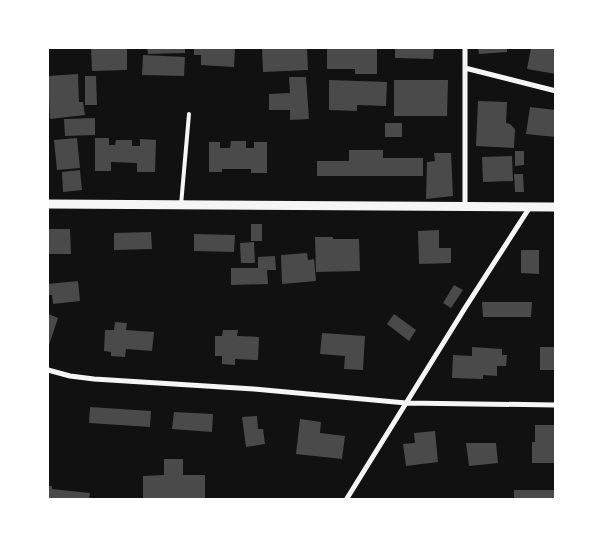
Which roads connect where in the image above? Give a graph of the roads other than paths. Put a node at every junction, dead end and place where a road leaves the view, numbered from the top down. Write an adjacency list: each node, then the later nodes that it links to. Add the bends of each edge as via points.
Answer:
1 (466, 48): 2 (street)
2 (465, 68): 3 (street); 7 (street)
3 (556, 91)
4 (189, 114): 6 (lane)
5 (48, 204): 6 (street)
6 (181, 205): 7 (street)
7 (465, 206): 8 (street)
8 (530, 206): 9 (street); 11 (street)
9 (556, 207)
10 (48, 370): 11 (street, via 94,379)
11 (406, 403): 12 (street); 13 (street)
12 (556, 405)
13 (346, 500)

